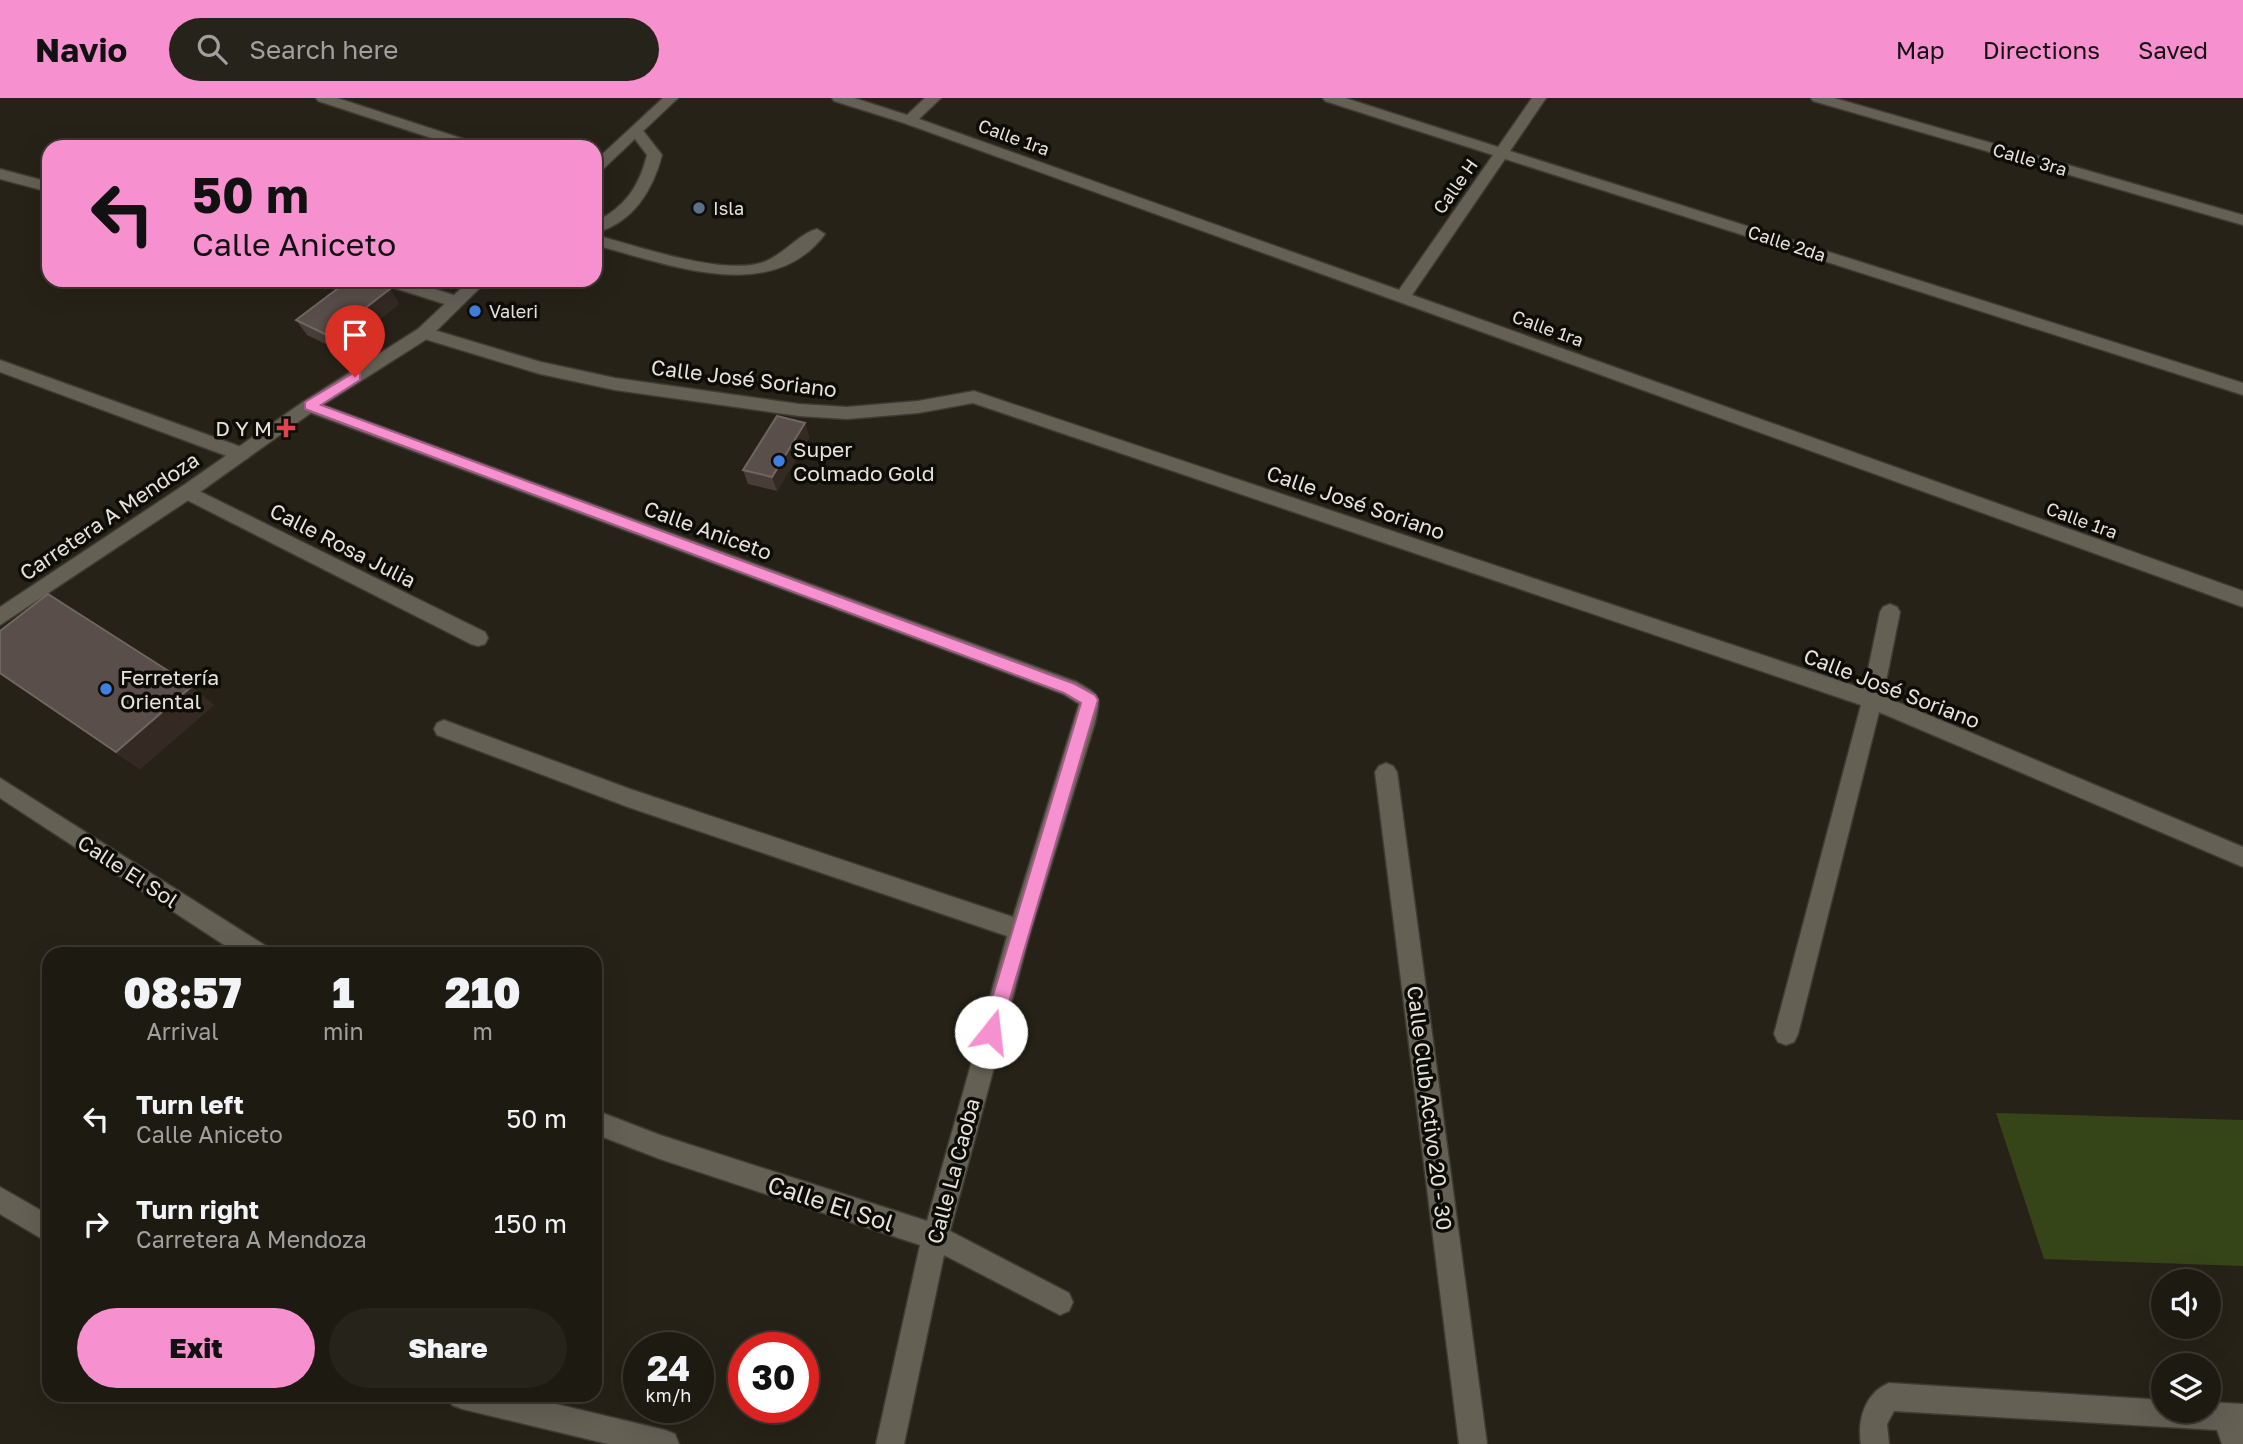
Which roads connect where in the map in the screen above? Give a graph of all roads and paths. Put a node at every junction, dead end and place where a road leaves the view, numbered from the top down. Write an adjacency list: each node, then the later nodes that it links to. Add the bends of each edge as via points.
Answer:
1 (323, 98): 10 (street)
2 (671, 98): 9 (street)
3 (839, 98): 8 (street, Calle 1ra)
4 (933, 98): 8 (street)
5 (1330, 98): 11 (street, Calle 2da)
6 (1539, 98): 11 (street, Calle H)
7 (1818, 98): 15 (street, Calle 3ra)
8 (909, 120): 21 (street, Calle 1ra)
9 (636, 131): 12 (street); 16 (street, via 655,155 650,177 643,192)
10 (452, 140)
11 (1502, 152): 21 (street, Calle H); 25 (street, Calle 2da)
12 (602, 163)
13 (0, 174): 14 (street)
14 (42, 185)
15 (2243, 220)
16 (602, 224)
17 (817, 234): 18 (street, via 786,259 756,269 714,267)
18 (602, 242)
19 (410, 287): 22 (street)
20 (473, 287): 22 (street, Carretera A Mendoza)
21 (1403, 296): 29 (street, Calle 1ra)
22 (457, 302): 23 (street, Carretera A Mendoza)
23 (424, 333): 26 (street, Carretera A Mendoza); 34 (street, Calle José Soriano, via 540,368 615,384 799,410 846,413 974,397)
24 (0, 366): 27 (street)
25 (2243, 389)
26 (309, 406): 27 (street, Carretera A Mendoza); 33 (street, Calle Aniceto, via 1070,688)
27 (241, 454): 28 (street, Carretera A Mendoza)
28 (187, 492): 31 (street, Carretera A Mendoza); 32 (street, Calle Rosa Julia)
29 (2243, 599)
30 (1890, 612): 34 (street)
31 (0, 617)
32 (478, 638)
33 (1090, 700): 39 (street, Calle La Caoba)
34 (1872, 700): 38 (street, Calle José Soriano); 41 (street)
35 (444, 729): 39 (street, via 628,798)
36 (1386, 772): 51 (street, Calle Club Activo 20 - 30)
37 (0, 787): 40 (street, Calle El Sol)
38 (2243, 857)
39 (1020, 930): 45 (street, Calle La Caoba)
40 (247, 947)
41 (1786, 1034)
42 (602, 1125): 45 (street, Calle El Sol)
43 (0, 1200): 44 (street)
44 (42, 1226)
45 (934, 1237): 46 (street, Calle El Sol); 50 (street, Calle La Caoba)
46 (1060, 1302)
47 (491, 1402): 49 (street)
48 (2235, 1418): 52 (street, via 1889,1397 1876,1410); 53 (street)
49 (664, 1444)
50 (890, 1444)
51 (1473, 1444)
52 (1875, 1444)
53 (2236, 1444)

